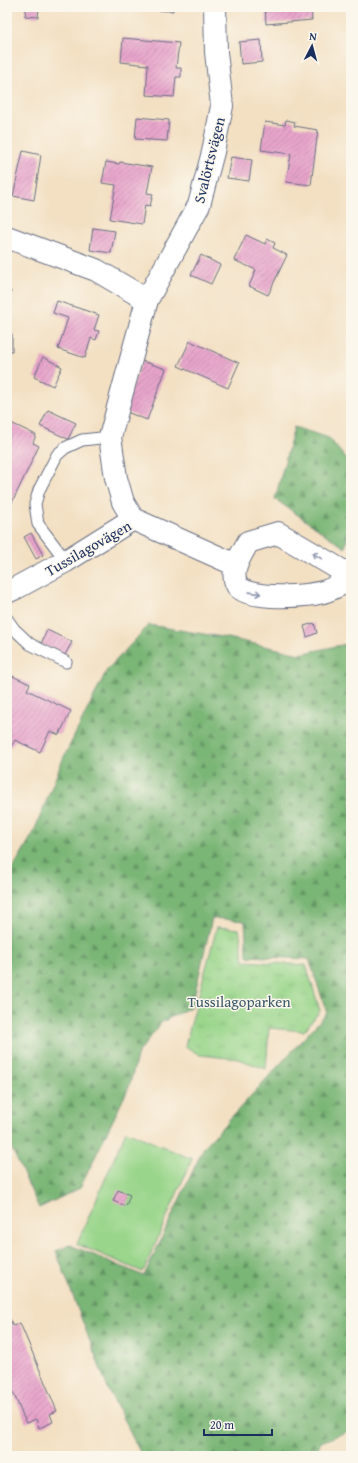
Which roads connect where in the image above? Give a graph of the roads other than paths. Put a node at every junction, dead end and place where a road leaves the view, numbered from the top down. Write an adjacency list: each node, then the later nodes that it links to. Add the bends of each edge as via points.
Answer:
1 (215, 7): 3 (street, Svalörtsvägen, via 216,52 222,106 213,152 199,205)
2 (7, 237): 3 (street, via 96,270)
3 (147, 300): 4 (street, Svalörtsvägen)
4 (110, 437): 5 (street, Svalörtsvägen, via 121,496); 6 (lane, via 82,440 65,448 57,455 39,490 35,504 38,524)
5 (133, 519): 6 (street, Tussilagovägen); 7 (street, Tussilagovägen)
6 (66, 561): 9 (street, Tussilagovägen)
7 (236, 565): 8 (street, one-way to 8, via 237,585 244,592 281,597 326,592); 8 (street, one-way to 7, via 278,533 248,542)
8 (351, 577)
9 (7, 592)
10 (7, 619): 11 (lane, via 30,644)
11 (66, 662)

